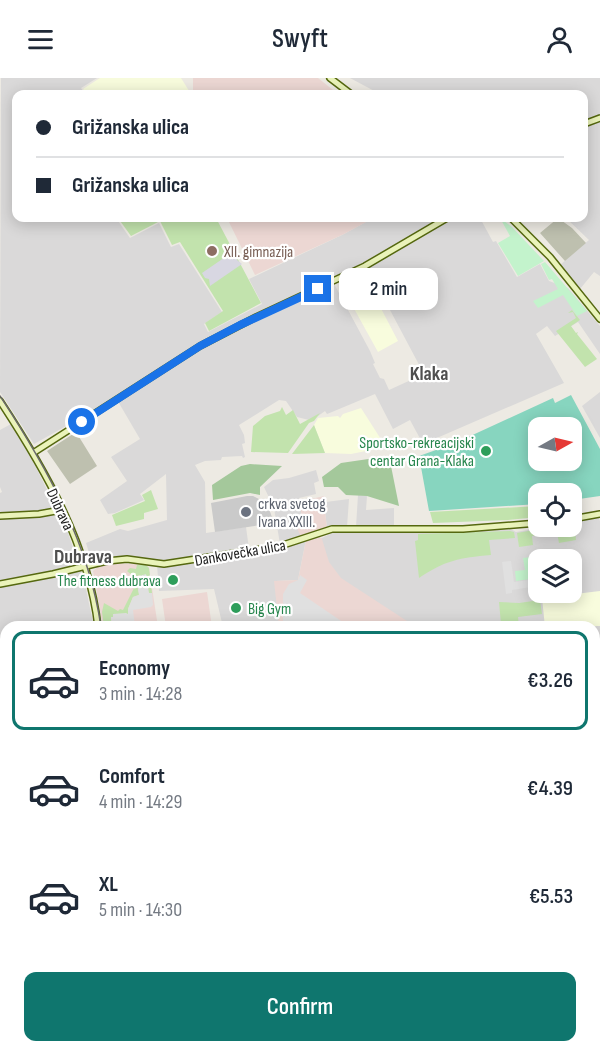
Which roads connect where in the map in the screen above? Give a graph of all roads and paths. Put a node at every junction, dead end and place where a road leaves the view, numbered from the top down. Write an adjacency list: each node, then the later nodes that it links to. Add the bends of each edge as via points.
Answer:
1 (330, 78): 2 (main road)
2 (346, 90)
3 (440, 222): 7 (main road, via 365,266 200,346)
4 (515, 222): 5 (main road, via 550,257)
5 (600, 319)
6 (0, 401): 7 (main road, Dubrava)
7 (33, 453): 8 (main road, Dubrava)
8 (61, 510): 10 (main road); 13 (main road, Dubrava)
9 (600, 514): 11 (main road)
10 (0, 516)
11 (582, 517)
12 (528, 525): 13 (main road, Dankovečka ulica, via 332,529 289,544 174,563 127,559)
13 (84, 566): 14 (main road, Dankovečka ulica); 15 (main road, Dubrava)
14 (0, 584)
15 (97, 621)

